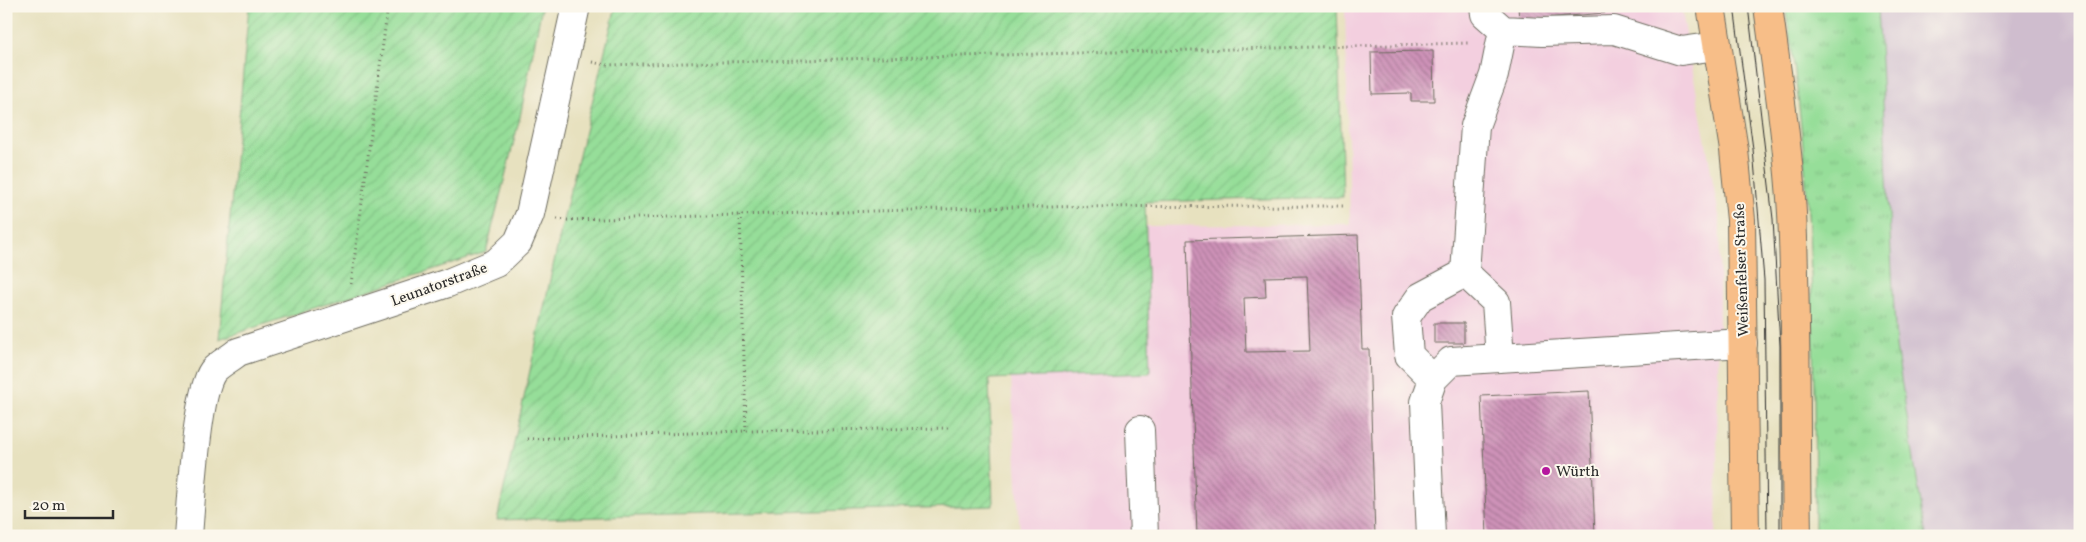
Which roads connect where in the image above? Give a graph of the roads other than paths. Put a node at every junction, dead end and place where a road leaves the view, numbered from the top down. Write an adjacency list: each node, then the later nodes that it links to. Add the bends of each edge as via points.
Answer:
1 (576, 6): 12 (lane, Leunatorstraße, via 530,214 518,242 496,263 448,283 238,352 213,371 204,395 198,428)
2 (1484, 6): 5 (lane, via 1485,14)
3 (1712, 6): 6 (main road, Weißenfelser Straße)
4 (1768, 6): 16 (main road, via 1792,212 1797,345)
5 (1502, 36): 6 (lane, via 1614,30 1681,51); 7 (lane, via 1494,75 1475,126)
6 (1717, 46): 8 (main road, Weißenfelser Straße, via 1734,150 1741,220)
7 (1465, 273): 9 (lane, via 1496,302); 10 (lane, via 1420,297 1406,317 1410,355)
8 (1743, 343): 9 (lane); 15 (main road, Weißenfelser Straße)
9 (1500, 358): 10 (lane, via 1452,361)
10 (1434, 379): 14 (lane, via 1425,402)
11 (1140, 430): 13 (lane)
12 (188, 536)
13 (1144, 536)
14 (1431, 536)
15 (1745, 536)
16 (1797, 536)

